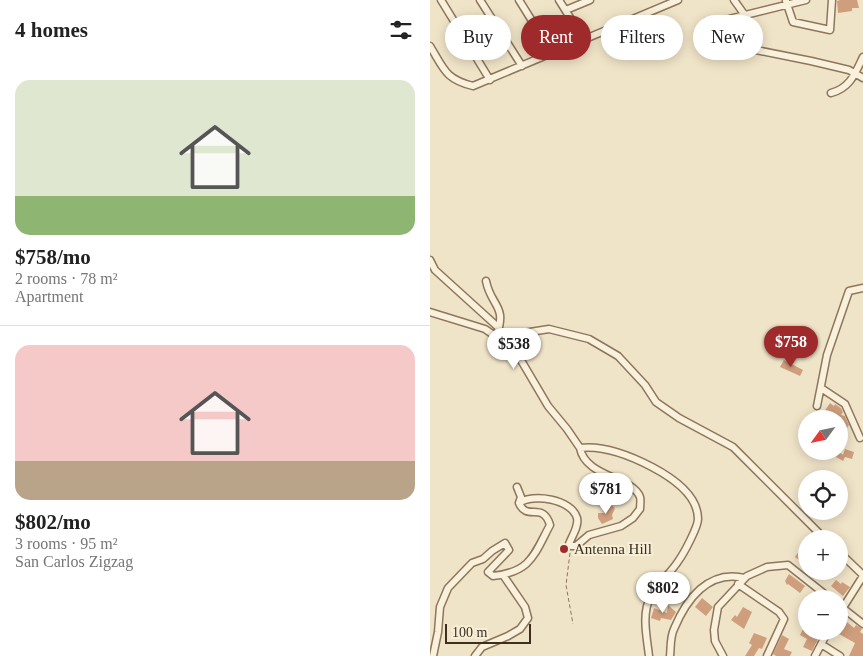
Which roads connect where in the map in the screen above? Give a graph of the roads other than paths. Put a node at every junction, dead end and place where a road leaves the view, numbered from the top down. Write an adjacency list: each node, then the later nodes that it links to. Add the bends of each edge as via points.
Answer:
1 (441, 0): 24 (street)
2 (480, 0): 21 (street)
3 (518, 0): 13 (street)
4 (559, 0): 11 (street)
5 (590, 0): 11 (street)
6 (678, 0): 16 (street)
7 (734, 0): 12 (street)
8 (806, 0): 10 (street)
9 (832, 0): 10 (street, via 830,30 793,22)
10 (786, 2): 12 (street)
11 (566, 10): 14 (street)
12 (744, 14): 15 (street)
13 (528, 15)
14 (569, 15)
15 (741, 15)
16 (591, 37)
17 (430, 46): 24 (street, via 447,74 458,82 473,86)
18 (763, 51): 22 (street)
19 (863, 57): 22 (street)
20 (536, 60): 21 (street)
21 (522, 66): 24 (street)
22 (855, 74): 23 (street); 25 (street, via 846,87)
23 (863, 78)
24 (490, 80)
25 (831, 93)
26 (430, 260): 30 (street, via 435,270)
27 (486, 281): 30 (street, via 487,290 501,314)
28 (863, 288): 32 (street, via 849,291 827,356)
29 (430, 312): 31 (street, via 485,329)
30 (499, 328): 31 (street)
31 (499, 339): 35 (street, via 515,350 548,406); 38 (street, via 549,329 589,339 618,356 656,402 733,447)
32 (821, 388): 33 (street); 34 (street, via 845,404)
33 (817, 406)
34 (860, 438)
35 (580, 448): 37 (street, via 587,462 632,487 640,497 640,509 633,518 621,526 589,535 576,546 571,546 577,517 570,508 561,502 542,498 525,499); 52 (street, via 610,450 642,461 674,480 692,500 696,510 697,524 680,560 651,595 646,607)
36 (517, 487): 37 (street, via 521,497)
37 (519, 503): 41 (street, via 525,512 542,513 548,517 550,525 526,565)
38 (817, 530)
39 (848, 561): 40 (street)
40 (862, 574): 45 (street)
41 (503, 575): 50 (street, via 493,576 488,572 509,550 505,543 472,563 448,588 440,607); 51 (street, via 525,607 528,618 520,629 482,647)
42 (745, 578): 43 (street); 44 (street, via 788,564); 53 (street, via 726,577 694,593 673,630)
43 (738, 584): 54 (street, via 718,607 715,641); 55 (street, via 779,612 784,619)
44 (820, 590)
45 (848, 596)
46 (848, 614): 47 (street)
47 (863, 624)
48 (823, 640): 49 (street)
49 (821, 644): 56 (street); 57 (street)
50 (433, 656)
51 (475, 656)
52 (649, 656)
53 (670, 656)
54 (723, 656)
55 (767, 656)
56 (815, 656)
57 (840, 656)

